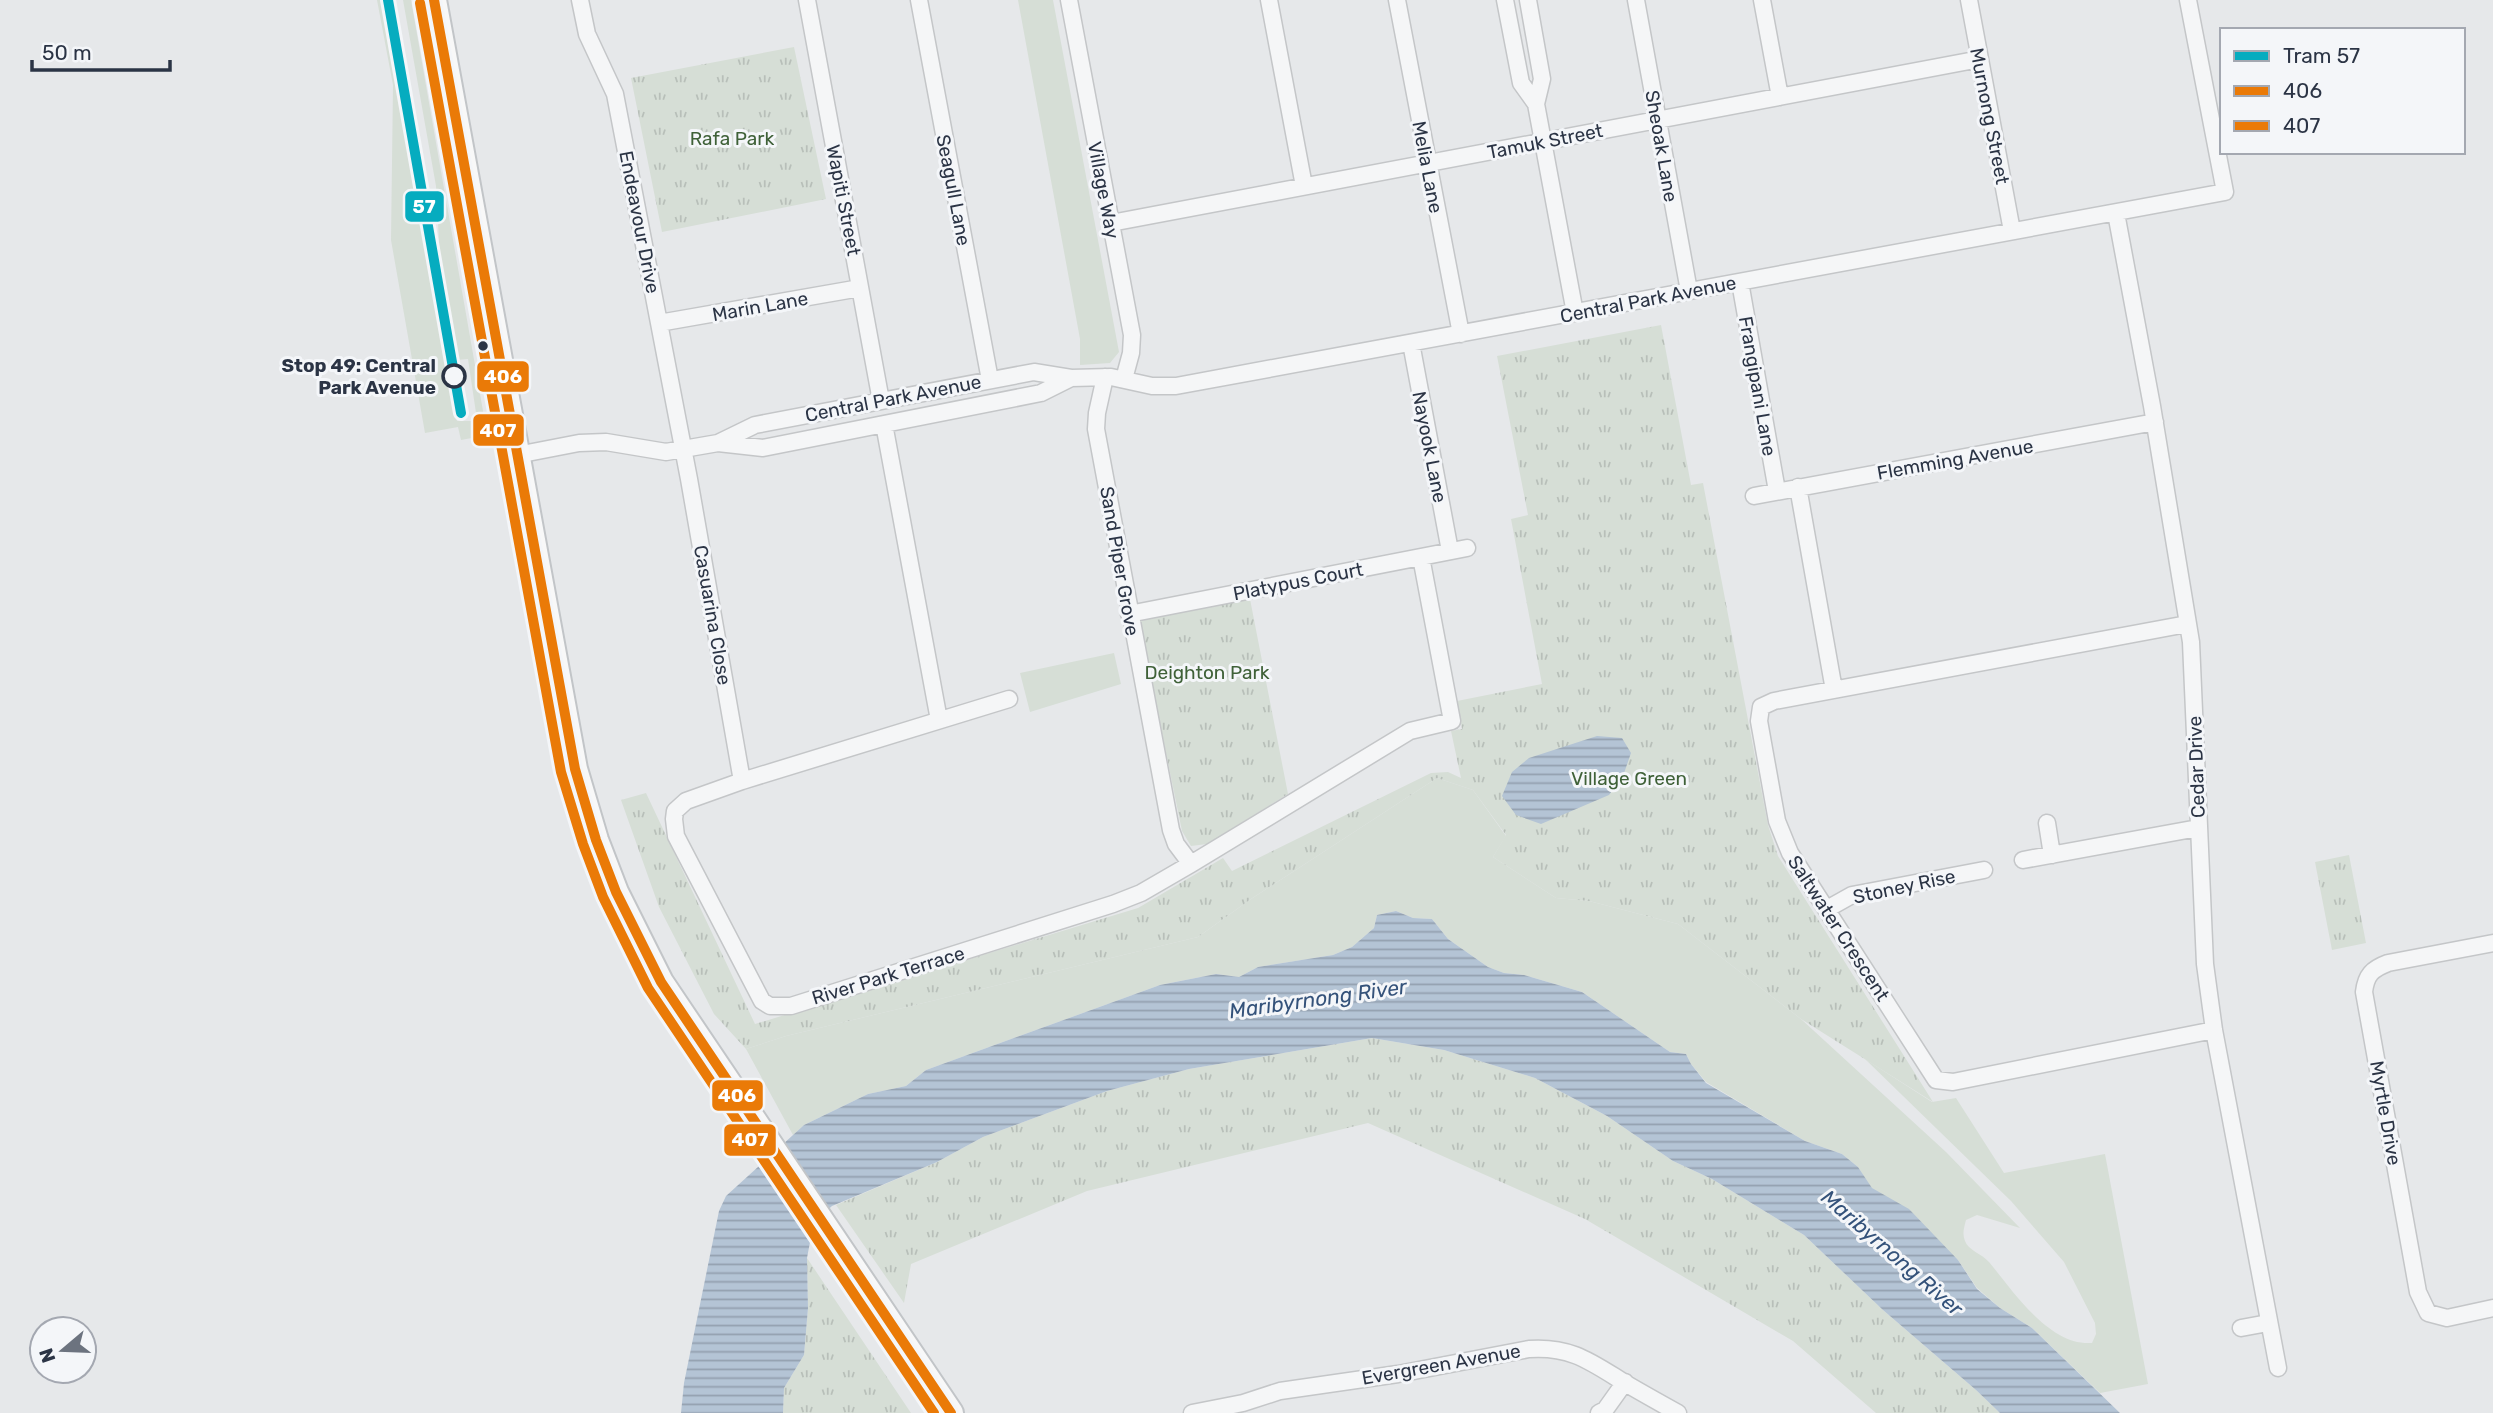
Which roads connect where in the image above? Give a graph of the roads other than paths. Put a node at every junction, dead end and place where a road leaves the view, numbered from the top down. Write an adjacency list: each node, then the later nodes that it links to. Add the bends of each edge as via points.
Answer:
1 (434, 0): 40 (main road)
2 (580, 0): 28 (street, Endeavour Drive, via 587,34 615,94)
3 (807, 0): 25 (street, Wapiti Street)
4 (919, 0): 34 (street, Seagull Lane)
5 (1069, 0): 22 (street, Village Way)
6 (1269, 0): 20 (street)
7 (1396, 0): 19 (street, Melia Lane)
8 (1505, 0): 16 (street, via 1521,83)
9 (1528, 0): 16 (street, via 1542,79)
10 (1636, 0): 17 (street, Sheoak Lane)
11 (1762, 0): 15 (street)
12 (1969, 0): 14 (street, Murnong Street)
13 (2188, 0): 21 (street, Central Park Avenue, via 2225,192)
14 (1980, 59): 15 (street, Tamuk Street); 23 (street, Murnong Street)
15 (1780, 97): 17 (street, Tamuk Street)
16 (1536, 104): 18 (street)
17 (1657, 120): 18 (street, Tamuk Street); 26 (street, Sheoak Lane)
18 (1543, 142): 19 (street, Tamuk Street); 27 (street)
19 (1427, 163): 20 (street, Tamuk Street); 29 (street, Melia Lane)
20 (1304, 186): 22 (street, Tamuk Street)
21 (2116, 213): 23 (street, Central Park Avenue); 36 (street, Cedar Drive)
22 (1111, 223): 33 (street, Village Way, via 1132,335)
23 (2012, 231): 24 (street, Central Park Avenue)
24 (1740, 282): 26 (street, Central Park Avenue); 42 (street, Frangipani Lane)
25 (860, 288): 28 (street, Marin Lane); 35 (street, Wapiti Street)
26 (1689, 291): 27 (street, Central Park Avenue)
27 (1575, 313): 29 (street, Central Park Avenue)
28 (659, 323): 39 (street, Endeavour Drive)
29 (1461, 334): 30 (street, Central Park Avenue)
30 (1410, 343): 33 (street, Central Park Avenue, via 1176,386); 45 (street, Nayook Lane)
31 (1105, 377): 32 (street, Central Park Avenue); 33 (street, Central Park Avenue); 47 (street, Sand Piper Grove, via 1096,429)
32 (1071, 378): 34 (street, Central Park Avenue, via 1034,372); 37 (street, Central Park Avenue, via 1041,393)
33 (1124, 379)
34 (990, 380): 35 (street, Central Park Avenue)
35 (881, 401): 38 (street, Central Park Avenue, via 755,425)
36 (2155, 422): 41 (street, Flemming Avenue); 48 (street, Cedar Drive)
37 (884, 424): 38 (street, Central Park Avenue, via 763,447); 51 (street)
38 (718, 443): 39 (street, Central Park Avenue)
39 (683, 450): 40 (street, Central Park Avenue, via 641,450 606,442); 52 (street, Casuarina Close)
40 (517, 455): 67 (main road, via 575,769 616,892 661,982)
41 (1798, 487): 42 (street, Flemming Avenue); 49 (street)
42 (1777, 491): 43 (street, Flemming Avenue)
43 (1754, 496)
44 (1467, 548): 45 (street, Platypus Court)
45 (1450, 551): 46 (street, Platypus Court)
46 (1421, 557): 47 (street, Platypus Court); 57 (street, River Park Terrace, via 1452,721 1410,731)
47 (1129, 614): 57 (street, Sand Piper Grove, via 1171,830)
48 (2187, 624): 49 (street, Saltwater Crescent); 54 (street, Cedar Drive)
49 (1834, 690): 59 (street, Saltwater Crescent, via 1761,707 1759,721 1777,821 1790,853)
50 (1009, 699): 51 (street, River Park Terrace)
51 (939, 720): 52 (street, River Park Terrace)
52 (742, 781): 57 (street, River Park Terrace, via 686,801 676,811 674,828 759,997 770,1006 791,1006 1113,904)
53 (2046, 823): 55 (street)
54 (2198, 828): 55 (street); 61 (street, Cedar Drive, via 2205,964)
55 (2052, 855): 56 (street)
56 (2023, 860)
57 (1191, 864)
58 (1984, 870): 59 (street, Stoney Rise, via 1852,895)
59 (1827, 909): 61 (street, Saltwater Crescent, via 1936,1080 1952,1082)
60 (2493, 943): 62 (street, Myrtle Drive, via 2388,963 2366,978 2364,992 2418,1292 2428,1313 2447,1318)
61 (2214, 1030): 63 (street, Cedar Drive)
62 (2493, 1308)
63 (2268, 1322): 64 (street); 65 (street, Cedar Drive)
64 (2241, 1328)
65 (2278, 1368)
66 (1625, 1382): 68 (street, Evergreen Avenue, via 1589,1359 1549,1347 1280,1391); 69 (street); 70 (street, Evergreen Avenue)
67 (951, 1413)
68 (1192, 1413)
69 (1599, 1413)
70 (1678, 1413)

